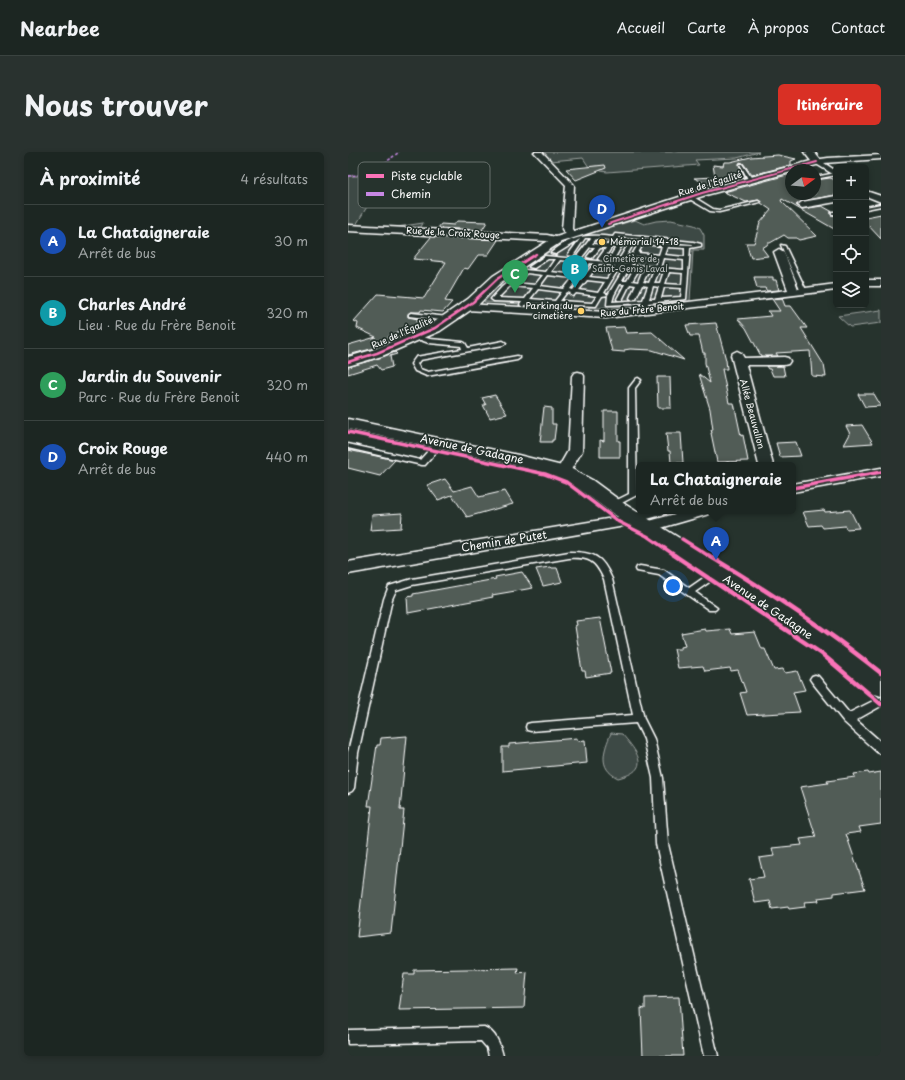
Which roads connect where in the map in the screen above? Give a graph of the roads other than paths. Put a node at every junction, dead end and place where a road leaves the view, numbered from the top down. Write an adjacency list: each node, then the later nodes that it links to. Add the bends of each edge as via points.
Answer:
1 (538, 152): 20 (street, via 570,185)
2 (809, 152): 4 (street)
3 (881, 157): 4 (street)
4 (817, 162): 6 (street); 9 (street, Rue de l'Égalité)
5 (740, 166): 9 (lane, via 746,178)
6 (833, 172)
7 (833, 175): 8 (lane)
8 (821, 177)
9 (751, 180): 11 (street, Rue de l'Égalité)
10 (869, 194): 12 (street)
11 (690, 197): 14 (lane, via 712,210 719,211); 20 (street, Rue de l'Égalité)
12 (881, 199)
13 (833, 200): 15 (street)
14 (758, 202)
15 (802, 205)
16 (881, 205): 17 (lane)
17 (869, 207)
18 (348, 228): 20 (street, Rue de la Croix Rouge)
19 (584, 237): 20 (lane); 21 (lane); 33 (lane)
20 (568, 238): 33 (lane, via 554,253); 81 (street, Rue de l'Égalité, via 497,279)
21 (594, 238): 22 (lane); 23 (lane)
22 (613, 241): 24 (lane); 25 (lane); 27 (lane); 29 (lane); 44 (lane)
23 (589, 244): 25 (lane); 35 (lane)
24 (620, 245): 26 (lane); 41 (lane)
25 (599, 246): 40 (lane)
26 (630, 246): 27 (lane); 45 (lane)
27 (646, 246): 28 (lane); 28 (lane); 32 (lane); 34 (lane); 36 (lane)
28 (664, 247): 29 (lane); 31 (lane); 37 (lane)
29 (689, 248): 31 (lane); 39 (lane); 43 (lane)
30 (781, 249): 70 (street)
31 (674, 250): 42 (lane)
32 (635, 254): 34 (lane); 47 (lane)
33 (571, 255): 35 (lane)
34 (644, 255): 36 (lane); 47 (lane)
35 (580, 256): 40 (lane)
36 (650, 256): 37 (lane); 46 (lane)
37 (660, 257): 42 (lane); 48 (lane)
38 (559, 258): 40 (lane); 49 (lane); 49 (lane, via 547,257 532,267)
39 (687, 259): 43 (lane); 52 (lane)
40 (589, 260): 44 (lane); 53 (lane)
41 (611, 260): 44 (lane); 45 (lane)
42 (670, 260): 43 (lane)
43 (680, 260)
44 (599, 261): 45 (lane); 55 (lane)
45 (619, 263): 47 (lane); 56 (lane)
46 (647, 264): 47 (lane); 48 (lane)
47 (634, 266): 48 (lane); 50 (lane); 57 (lane); 58 (lane)
48 (656, 269): 50 (lane); 51 (lane); 52 (lane); 63 (lane)
49 (549, 271): 53 (lane); 60 (lane, via 526,271); 65 (lane)
50 (645, 272): 61 (lane)
51 (666, 272): 52 (lane); 64 (lane)
52 (686, 272): 66 (lane)
53 (578, 275): 55 (lane); 68 (lane)
54 (869, 276): 59 (street)
55 (586, 278): 56 (lane); 69 (lane)
56 (609, 281): 71 (lane)
57 (619, 282): 58 (lane); 74 (lane)
58 (629, 283): 61 (lane); 72 (lane)
59 (879, 283)
60 (509, 284): 65 (lane); 79 (lane, via 494,299)
61 (639, 284): 63 (lane); 75 (lane)
62 (674, 284): 64 (lane); 66 (lane); 73 (lane)
63 (650, 285): 64 (lane); 80 (lane)
64 (661, 286): 76 (lane)
65 (537, 287): 68 (lane); 79 (lane)
66 (685, 287): 73 (lane, via 684,298)
67 (833, 287): 70 (street, Rue du Frère Benoit)
68 (566, 290): 69 (lane); 77 (lane)
69 (576, 291): 71 (lane); 78 (lane)
70 (799, 292): 80 (street, Rue du Frère Benoit)
71 (601, 294): 74 (lane); 78 (lane, via 594,305)
72 (620, 299): 74 (lane); 75 (lane)
73 (674, 299): 76 (lane)
74 (610, 300): 75 (lane)
75 (635, 300): 80 (lane)
76 (657, 301): 80 (lane)
77 (556, 303): 78 (lane); 79 (lane)
78 (566, 303)
79 (524, 306): 80 (street, Rue du Frère Benoit, via 606,315); 81 (street, Rue du Frère Benoit)
80 (646, 306)
81 (466, 307): 83 (street, Rue de l'Égalité)
82 (411, 315): 83 (lane)
83 (448, 319): 84 (street, Rue de l'Égalité)
84 (417, 337): 86 (lane, via 429,341 464,344); 89 (street, Rue de l'Égalité)
85 (503, 344): 86 (lane)
86 (466, 350): 87 (lane, via 418,358 414,364 416,370 427,374)
87 (517, 358)
88 (784, 360): 95 (street, Allée Beauvallon, via 738,359)
89 (348, 362)
90 (578, 376): 96 (street, via 574,451)
91 (638, 380): 99 (lane, via 632,388 634,495)
92 (348, 424): 93 (main road, Avenue de Gadagne)
93 (440, 443): 94 (lane, via 422,463); 96 (main road, Avenue de Gadagne)
94 (348, 446)
95 (765, 462)
96 (563, 472): 99 (main road, Avenue de Gadagne, via 585,484)
97 (881, 472): 98 (street)
98 (796, 487)
99 (614, 506): 101 (main road, Avenue de Gadagne)
100 (680, 514): 101 (street, Chemin de Putet)
101 (647, 518): 102 (street, Chemin de Putet); 104 (main road, Avenue de Gadagne)
102 (348, 568)
103 (640, 569): 105 (lane, via 661,572)
104 (718, 572): 105 (lane); 108 (main road, Avenue de Gadagne, via 831,647)
105 (689, 592): 106 (lane)
106 (712, 608)
107 (815, 679): 110 (lane)
108 (881, 686)
109 (881, 701): 110 (lane)
110 (848, 718): 113 (lane)
111 (640, 719): 112 (lane); 114 (lane, via 608,579 602,565 593,558 569,555 403,584 392,588 388,599 353,753); 117 (lane, via 649,739 658,778 662,844)
112 (531, 728)
113 (881, 749)
114 (348, 788)
115 (348, 1037): 116 (lane, via 484,1034 493,1044)
116 (496, 1056)
117 (711, 1056)

